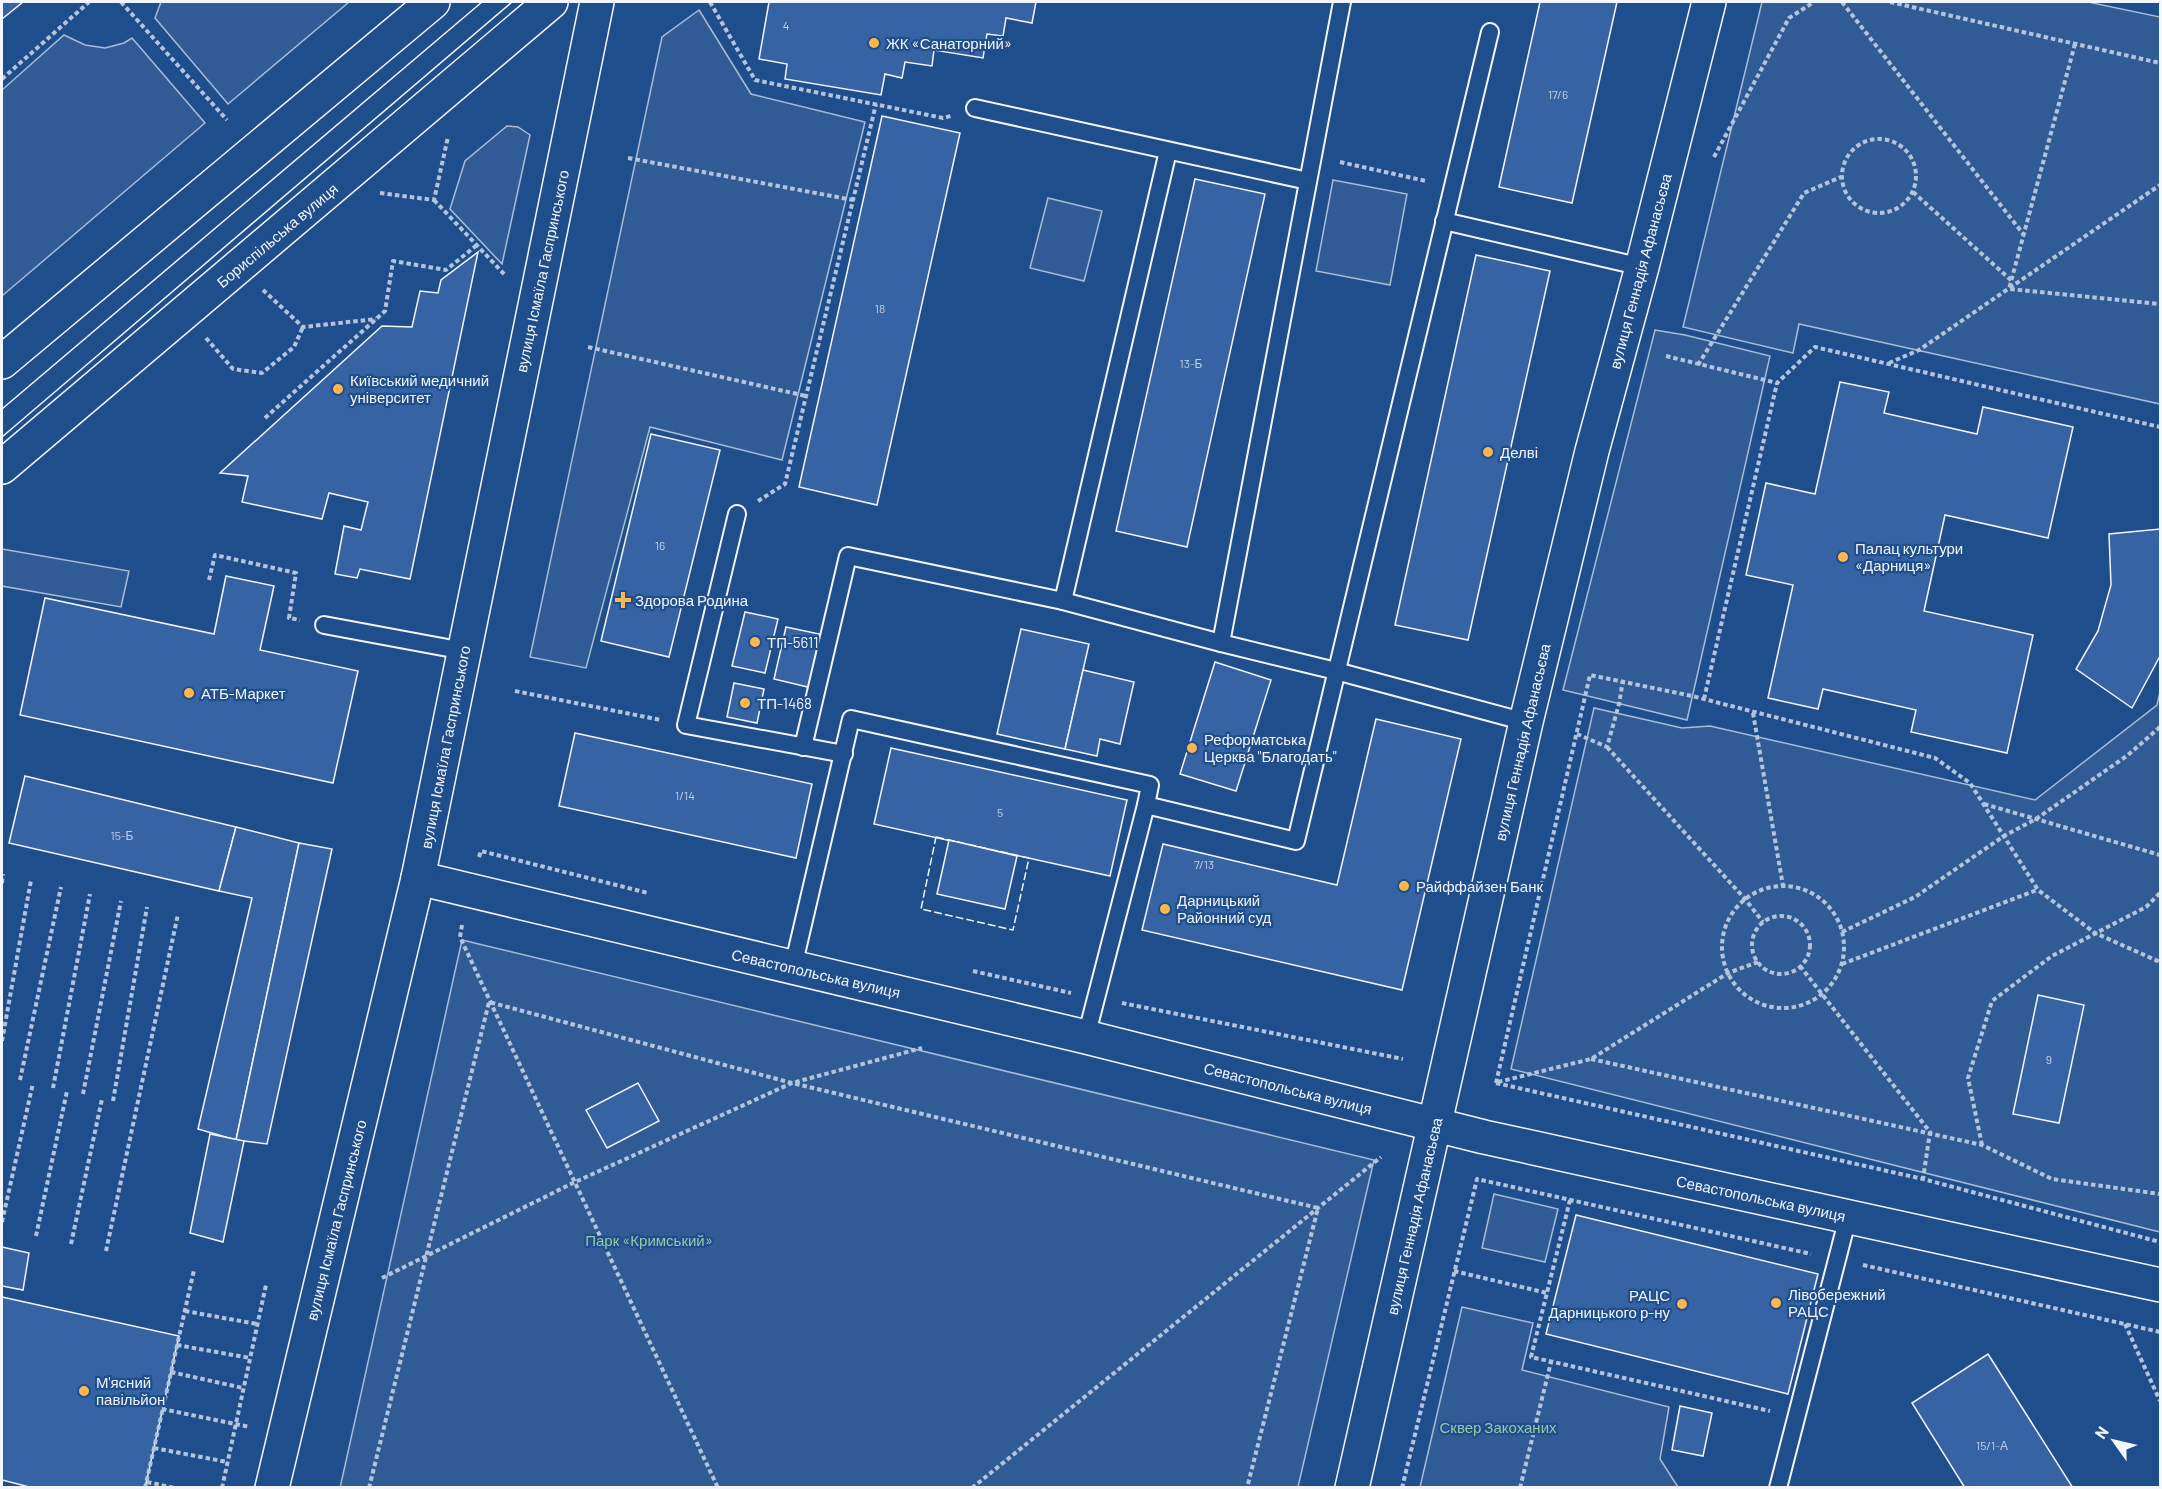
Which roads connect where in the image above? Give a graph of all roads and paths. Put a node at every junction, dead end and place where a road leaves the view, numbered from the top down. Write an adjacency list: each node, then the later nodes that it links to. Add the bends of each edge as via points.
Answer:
1 (89, 2): 15 (path)
2 (121, 2): 18 (path)
3 (433, 2): 46 (street)
4 (551, 2): 53 (street, Бориспільська вулиця)
5 (597, 2): 59 (street, вулиця Ісмаїла Гаспринського)
6 (710, 2): 16 (path, via 755,80)
7 (1342, 2): 21 (lane)
8 (1709, 2): 35 (street, вулиця Геннадія Афанасьєва)
9 (1814, 2): 22 (path, via 1789,18)
10 (1842, 2): 33 (path)
11 (1890, 2): 13 (path)
12 (1490, 32): 27 (lane)
13 (2075, 44): 14 (path); 33 (path)
14 (2160, 63)
15 (2, 79)
16 (876, 104): 17 (path, via 943,118); 31 (path)
17 (975, 108): 20 (lane)
18 (227, 120)
19 (450, 129): 30 (path)
20 (1168, 151): 25 (lane); 56 (lane)
21 (1313, 156): 25 (lane); 27 (path)
22 (1714, 157)
23 (628, 158): 31 (path)
24 (1841, 177): 29 (path, via 1850,200 1871,213 1895,210); 29 (path, via 1843,165 1858,145 1881,138 1903,147 1911,157 1916,180); 48 (path, via 1804,193)
25 (1308, 181): 58 (lane)
26 (2160, 185): 39 (path)
27 (1453, 186): 32 (lane)
28 (374, 192): 30 (path)
29 (1913, 192): 37 (path)
30 (435, 200): 34 (path)
31 (853, 200): 50 (path)
32 (1444, 221): 35 (lane); 60 (lane)
33 (2024, 235): 37 (path)
34 (477, 245): 36 (path); 41 (path, via 446,270 393,261 385,311)
35 (1642, 267): 65 (street, вулиця Геннадія Афанасьєва)
36 (505, 275)
37 (2012, 281): 39 (path)
38 (261, 287): 42 (path)
39 (2009, 289): 40 (path); 47 (path, via 1919,350)
40 (2160, 304)
41 (376, 319): 42 (path); 51 (path)
42 (303, 327): 43 (path, via 294,347 262,373 233,369)
43 (204, 335)
44 (588, 347): 50 (path)
45 (1666, 356): 48 (path)
46 (2, 362)
47 (1888, 363): 49 (path, via 1815,347); 52 (path)
48 (1698, 365): 49 (path)
49 (1777, 383): 63 (path)
50 (806, 396): 54 (path, via 785,484)
51 (265, 418)
52 (2160, 428)
53 (2, 467)
54 (737, 514): 66 (lane)
55 (209, 580): 57 (path, via 215,555 296,573 289,618)
56 (1063, 601): 58 (lane); 69 (lane, via 848,556)
57 (324, 625): 59 (lane)
58 (1221, 644): 60 (lane)
59 (464, 651): 79 (street, вулиця Ісмаїла Гаспринського)
60 (1336, 671): 65 (lane); 73 (lane, via 1296,841)
61 (1623, 680): 63 (path); 68 (path, via 1590,675); 70 (path)
62 (514, 691): 66 (path)
63 (1704, 699): 64 (path)
64 (1753, 713): 72 (path, via 1935,758 1970,783); 82 (path)
65 (1526, 722): 120 (street, вулиця Геннадія Афанасьєва)
66 (686, 725): 69 (lane)
67 (2160, 727): 74 (path, via 2128,755)
68 (1577, 734): 70 (path); 114 (path)
69 (803, 747): 71 (lane)
70 (1607, 747): 88 (path)
71 (844, 754): 73 (lane, via 851,719 1150,785); 100 (lane)
72 (1983, 803): 74 (path); 75 (path)
73 (1146, 805): 104 (lane)
74 (2036, 819): 75 (path); 77 (path)
75 (2004, 836): 84 (path); 93 (path, via 1915,897)
76 (481, 851): 87 (path)
77 (2160, 855)
78 (3, 874): 81 (path)
79 (418, 878): 100 (street, Севастопольська вулиця); 161 (street, вулиця Ісмаїла Гаспринського)
80 (31, 880): 107 (path)
81 (2, 883)
82 (1783, 886): 88 (path); 93 (path, via 1818,897 1832,910)
83 (61, 887): 111 (path)
84 (2038, 890): 94 (path); 98 (path)
85 (2160, 893): 94 (path, via 2146,907)
86 (90, 894): 115 (path)
87 (652, 894)
88 (1745, 899): 92 (path); 102 (path, via 1734,911 1722,941)
89 (121, 901): 117 (path)
90 (147, 907): 119 (path)
91 (178, 914): 135 (path)
92 (1763, 922): 96 (path, via 1754,937); 99 (path, via 1782,916 1800,922 1810,939 1810,950)
93 (1842, 932): 98 (path)
94 (2095, 933): 97 (path); 122 (path, via 2052,956 1992,1001 1968,1078)
95 (460, 937): 105 (path)
96 (1758, 962): 99 (path, via 1773,973); 102 (path)
97 (2160, 962)
98 (1842, 964): 103 (path)
99 (1800, 966): 103 (path)
100 (793, 967): 106 (street, Севастопольська вулиця)
101 (971, 970): 104 (path)
102 (1728, 973): 103 (path, via 1752,1000 1769,1007 1805,1004); 110 (path)
103 (1821, 995): 121 (path)
104 (1096, 998): 106 (lane); 109 (path)
105 (489, 1002): 113 (path); 126 (path); 162 (path)
106 (1086, 1037): 120 (street, Севастопольська вулиця)
107 (2, 1041)
108 (922, 1048): 113 (path)
109 (1403, 1059)
110 (1591, 1059): 114 (path); 121 (path)
111 (20, 1080)
112 (33, 1083): 131 (path)
113 (792, 1083): 126 (path); 129 (path)
114 (1496, 1083): 125 (path)
115 (53, 1088)
116 (67, 1091): 132 (path)
117 (83, 1094)
118 (102, 1099): 134 (path)
119 (113, 1101)
120 (1435, 1123): 130 (street, Севастопольська вулиця); 166 (street, вулиця Геннадія Афанасьєва)
121 (1930, 1132): 122 (path); 125 (path)
122 (1982, 1145): 127 (path, via 2052,1179)
123 (1381, 1157): 129 (path)
124 (1477, 1179): 137 (path)
125 (1923, 1179): 133 (path)
126 (573, 1183): 138 (path); 163 (path)
127 (2160, 1194)
128 (1570, 1200): 141 (path)
129 (1318, 1208): 164 (path); 165 (path)
130 (1848, 1217): 140 (street, Севастопольська вулиця); 152 (lane)
131 (2, 1222)
132 (36, 1236)
133 (2160, 1242)
134 (71, 1244)
135 (106, 1251)
136 (194, 1270): 142 (path)
137 (1454, 1271): 141 (path); 167 (path)
138 (382, 1278)
139 (266, 1285): 143 (path)
140 (2160, 1285)
141 (1547, 1293): 147 (path, via 1531,1357)
142 (185, 1311): 143 (path); 145 (path)
143 (257, 1324): 146 (path)
144 (2125, 1324): 150 (path)
145 (177, 1345): 146 (path); 148 (path)
146 (250, 1358): 149 (path)
147 (1551, 1362): 152 (path); 168 (path)
148 (171, 1372): 149 (path); 151 (path)
149 (243, 1388): 153 (path)
150 (2160, 1401)
151 (162, 1409): 153 (path); 155 (path)
152 (1797, 1417): 169 (lane)
153 (236, 1424): 154 (path); 156 (path)
154 (254, 1427)
155 (154, 1448): 156 (path); 157 (path)
156 (227, 1462): 160 (path)
157 (146, 1482): 158 (path); 159 (path)
158 (145, 1488)
159 (175, 1488)
160 (222, 1488)
161 (272, 1488)
162 (369, 1488)
163 (718, 1488)
164 (972, 1488)
165 (1247, 1488)
166 (1352, 1488)
167 (1402, 1488)
168 (1520, 1488)
169 (1778, 1488)

